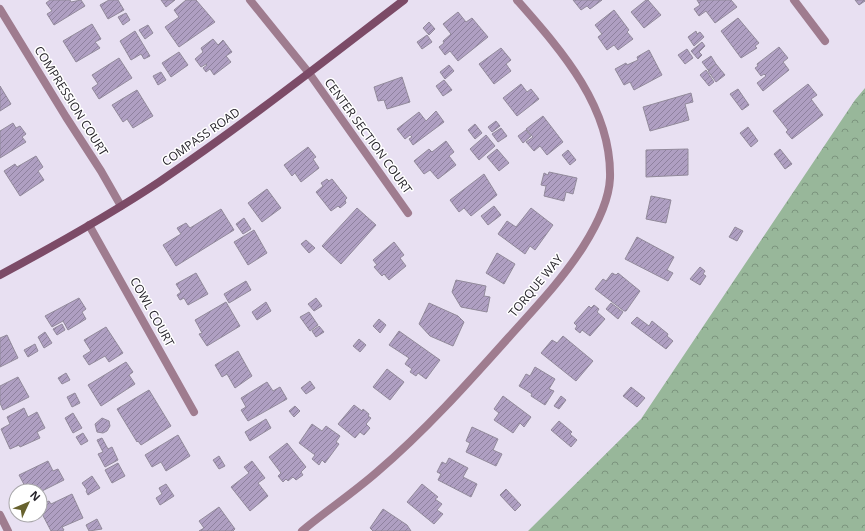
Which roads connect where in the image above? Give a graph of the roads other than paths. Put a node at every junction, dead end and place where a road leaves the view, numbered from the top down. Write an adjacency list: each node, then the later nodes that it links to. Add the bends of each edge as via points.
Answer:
1 (250, 0): 7 (street, CENTER SECTION COURT)
2 (404, 0): 7 (street, COMPASS ROAD)
3 (517, 0): 15 (street, TORQUE WAY, via 544,31 592,101 606,138 610,178 607,197 586,241 574,259 459,393 377,472)
4 (794, 0): 6 (street)
5 (0, 9): 8 (street, COMPRESSION COURT)
6 (825, 41)
7 (309, 74): 8 (street, COMPASS ROAD, via 212,145); 9 (street, CENTER SECTION COURT)
8 (121, 206): 10 (street, COMPASS ROAD)
9 (408, 213)
10 (89, 225): 11 (street, COMPASS ROAD); 12 (street, COWL COURT)
11 (0, 275)
12 (194, 412)
13 (0, 515): 14 (street)
14 (8, 531)
15 (302, 531)

